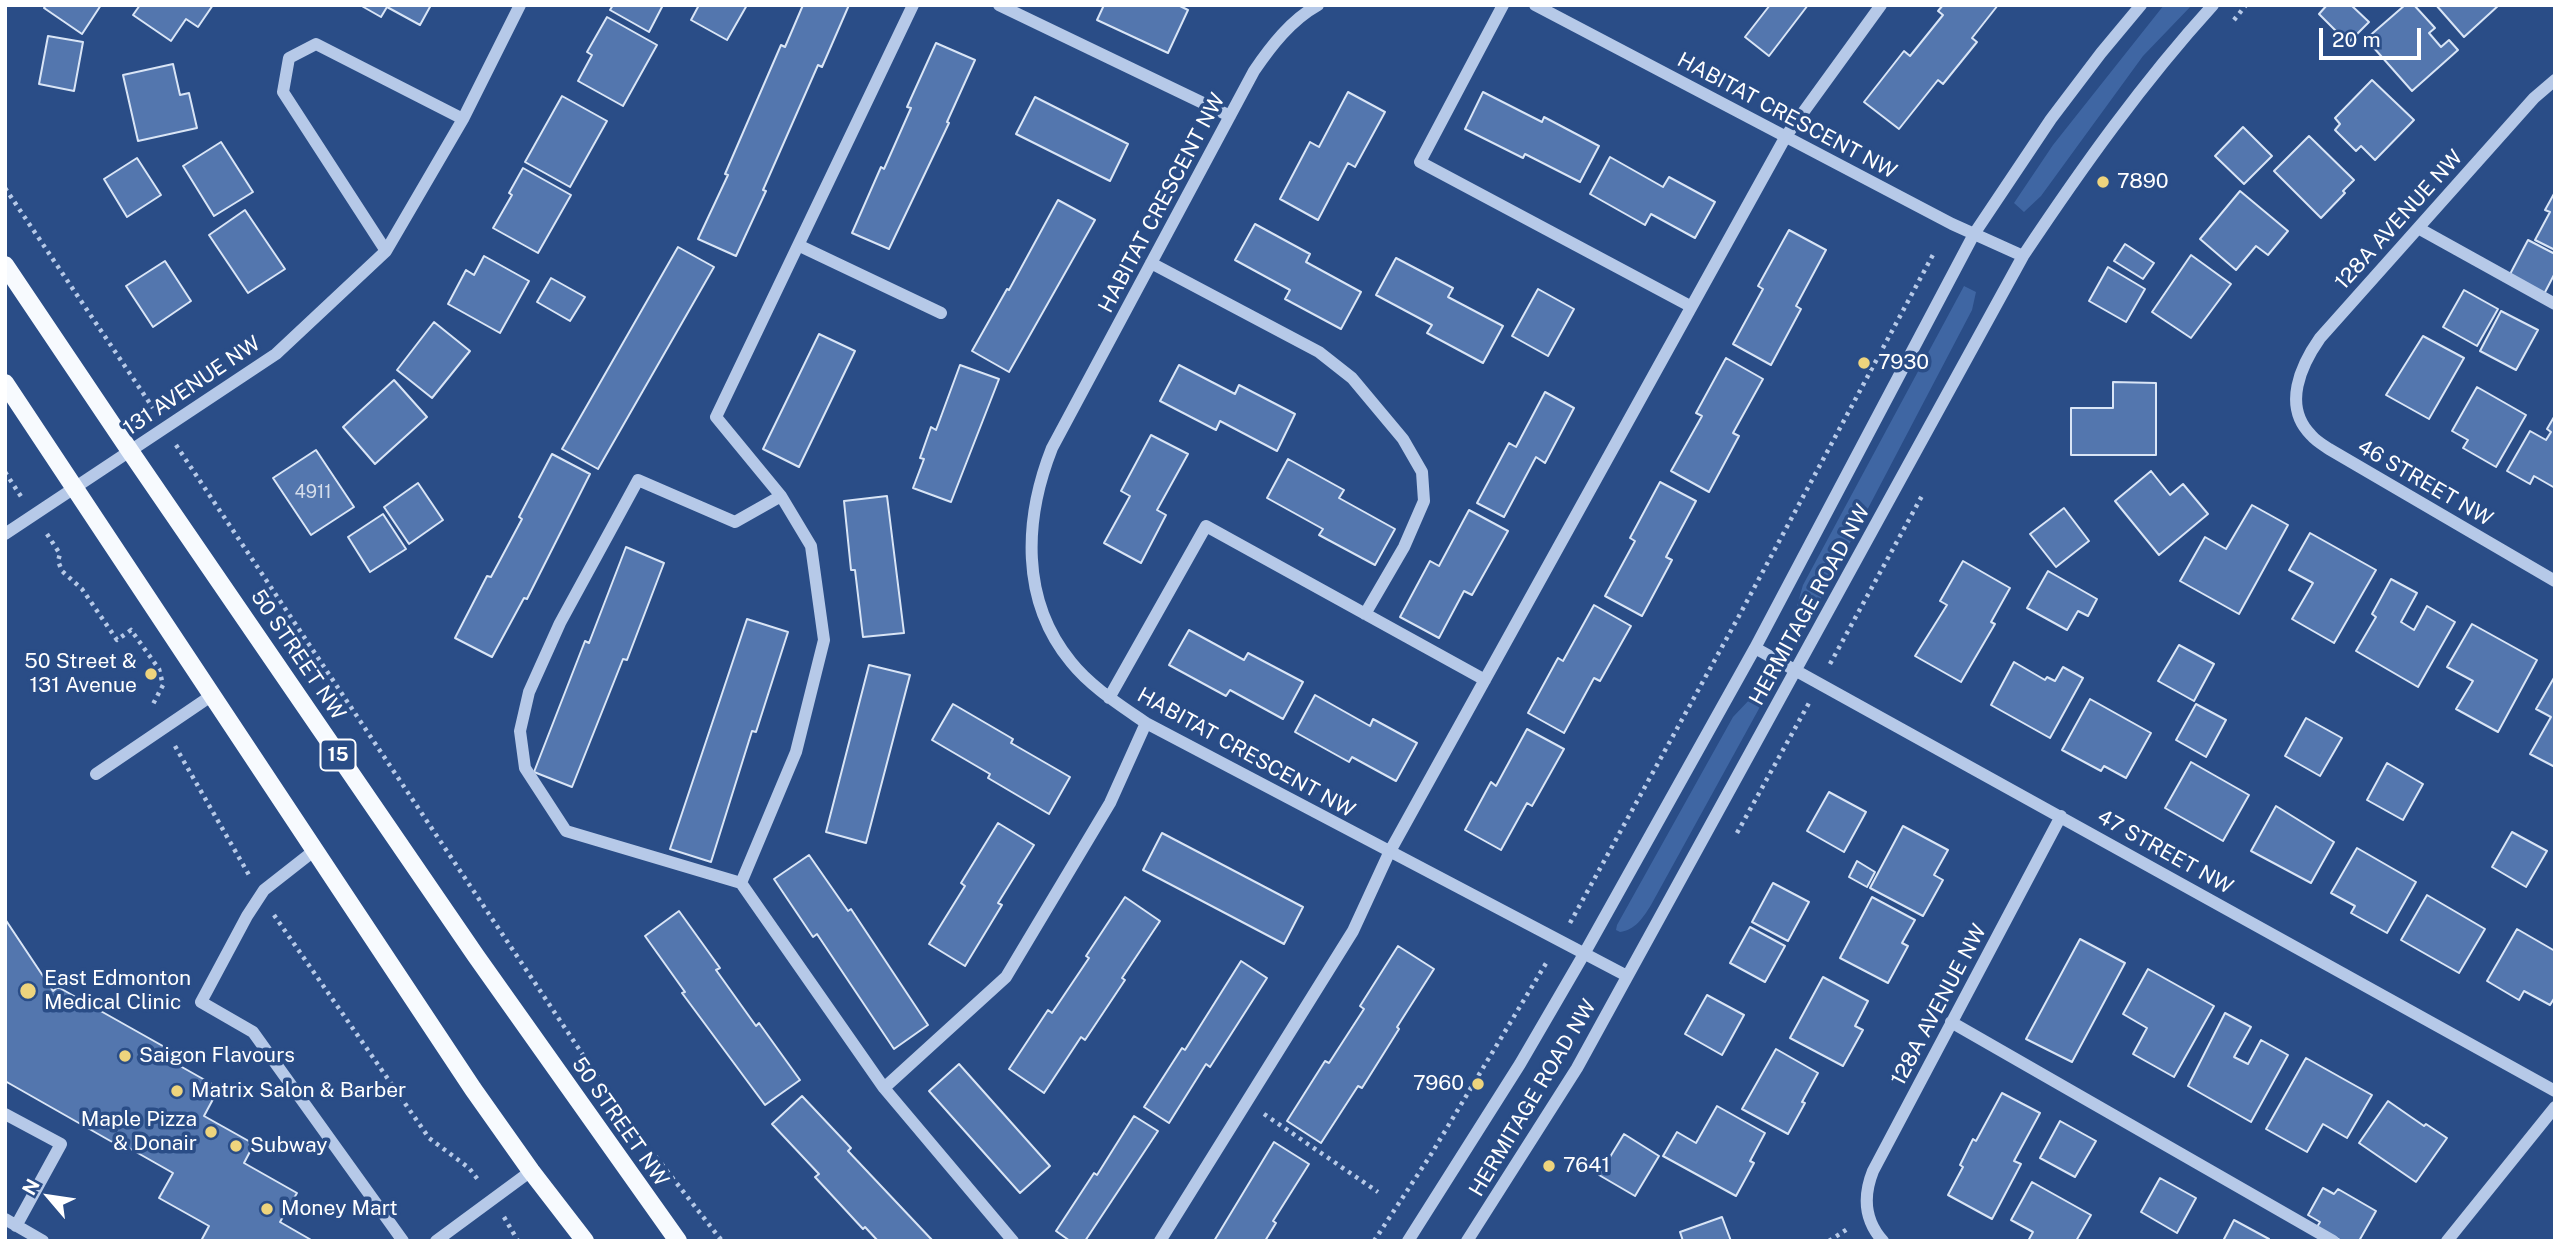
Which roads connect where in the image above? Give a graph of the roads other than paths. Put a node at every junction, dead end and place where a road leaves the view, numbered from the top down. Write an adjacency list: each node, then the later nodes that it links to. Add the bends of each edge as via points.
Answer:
1 (520, 5): 12 (street, 131 AVENUE NW)
2 (913, 5): 16 (street)
3 (999, 5): 11 (street)
4 (1318, 5): 11 (street, HABITAT CRESCENT NW, via 1269,49)
5 (1503, 5): 22 (street, via 1420,162)
6 (1535, 5): 13 (street, HABITAT CRESCENT NW)
7 (1881, 5): 13 (street)
8 (2141, 5): 15 (street, HERMITAGE ROAD NW, via 2052,119)
9 (2213, 5): 18 (street, HERMITAGE ROAD NW, via 2140,90)
10 (2555, 80): 14 (street, 128A AVENUE NW)
11 (1230, 116): 19 (street, HABITAT CRESCENT NW)
12 (463, 119): 17 (street, 131 AVENUE NW); 17 (street, via 317,44 289,58 284,92)
13 (1786, 136): 15 (street, HABITAT CRESCENT NW); 22 (street)
14 (2418, 228): 21 (street); 25 (street, 128A AVENUE NW, via 2320,338 2307,357)
15 (1974, 234): 18 (street, HABITAT CRESCENT NW); 32 (street, HERMITAGE ROAD NW)
16 (800, 246): 23 (street); 28 (street, via 716,417)
17 (386, 251): 26 (street, 131 AVENUE NW, via 276,354)
18 (2023, 256): 33 (street, HERMITAGE ROAD NW)
19 (1151, 263): 31 (street, via 1319,352 1352,378 1403,439 1422,472 1424,500 1404,547); 36 (street, HABITAT CRESCENT NW, via 1052,448 1032,522 1034,588 1046,624 1071,663)
20 (5, 265): 26 (main road, 50 STREET NW / 15)
21 (2555, 304)
22 (1690, 306): 34 (street)
23 (942, 313)
24 (5, 383): 27 (main road)
25 (2295, 400): 30 (street, 46 STREET NW, via 2310,435 2329,449)
26 (130, 451): 27 (street, 131 AVENUE NW); 56 (main road, 50 STREET NW / 15)
27 (76, 488): 29 (street, 131 AVENUE NW); 35 (main road)
28 (781, 496): 42 (street, via 811,546 824,640 796,752); 42 (street, via 735,522 638,480 528,692 520,731 525,768 566,831)
29 (5, 534)
30 (2555, 581)
31 (1365, 614): 34 (street); 36 (street, via 1206,526)
32 (1755, 648): 33 (street, 47 STREET NW); 43 (street, HERMITAGE ROAD NW)
33 (1796, 670): 39 (street, 47 STREET NW); 44 (street, HERMITAGE ROAD NW)
34 (1485, 680): 41 (street)
35 (211, 696): 38 (street); 40 (main road)
36 (1109, 698): 37 (street, HABITAT CRESCENT NW)
37 (1146, 723): 41 (street, HABITAT CRESCENT NW); 46 (street, via 1110,803 1006,977)
38 (96, 774)
39 (2061, 816): 45 (street, 128A AVENUE NW); 47 (street, 47 STREET NW)
40 (315, 850): 50 (main road); 53 (street, via 261,895 201,1002 253,1032)
41 (1389, 853): 43 (street, HABITAT CRESCENT NW); 58 (street, via 1353,931)
42 (741, 883): 46 (street)
43 (1584, 954): 44 (street, HABITAT CRESCENT NW); 59 (street, HERMITAGE ROAD NW)
44 (1627, 976): 60 (street, HERMITAGE ROAD NW, via 1577,1068)
45 (1951, 1022): 61 (street, 128A AVENUE NW, via 1867,1186 1868,1217); 62 (street)
46 (884, 1088): 57 (street)
47 (2555, 1091)
48 (2555, 1107): 63 (street)
49 (5, 1114): 51 (street, via 61,1144)
50 (531, 1171): 54 (street); 55 (main road)
51 (11, 1223): 52 (street)
52 (43, 1241)
53 (403, 1241)
54 (436, 1241)
55 (585, 1241)
56 (677, 1241)
57 (1013, 1241)
58 (1160, 1241)
59 (1408, 1241)
60 (1467, 1241)
61 (1883, 1241)
62 (2333, 1241)
63 (2447, 1241)

